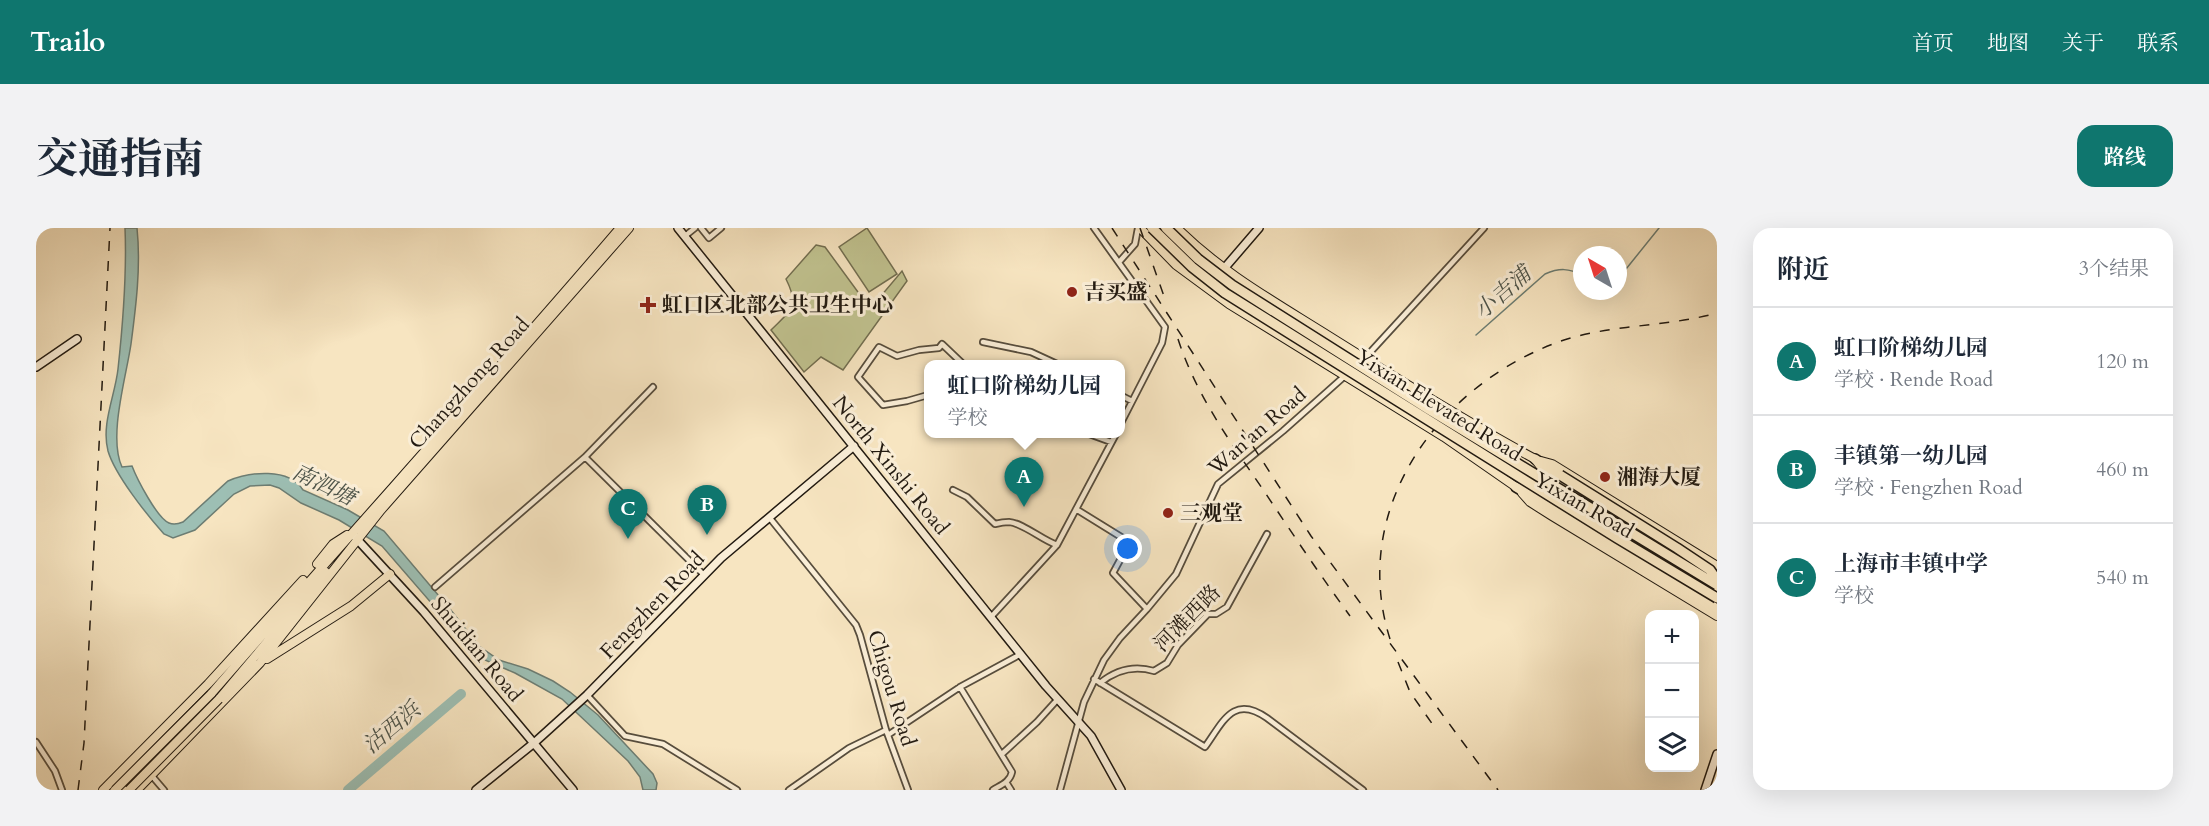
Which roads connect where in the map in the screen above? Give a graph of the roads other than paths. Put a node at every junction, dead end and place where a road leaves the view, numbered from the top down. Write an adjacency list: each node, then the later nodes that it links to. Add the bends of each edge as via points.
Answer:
1 (620, 228): 40 (main road, Changzhong Road)
2 (629, 228): 40 (main road, Changzhong Road)
3 (678, 228): 14 (street, North Xinshi Road)
4 (695, 228): 14 (street)
5 (701, 228): 6 (street, via 709,238)
6 (721, 228)
7 (1094, 228): 15 (street)
8 (1139, 228): 15 (street, via 1135,244); 17 (main road, Yixian Road)
9 (1152, 228): 53 (highway, Yixian Elevated Road, bridge, via 1224,292)
10 (1166, 228): 51 (highway, Yixian Elevated Road, bridge, via 1198,259 1243,292)
11 (1177, 228): 16 (main road, Yixian Road)
12 (1258, 228): 16 (street)
13 (1484, 228): 20 (street, Wan'an Road)
14 (685, 236): 35 (street, North Xinshi Road)
15 (1120, 261): 28 (street, via 1165,327 1162,343)
16 (1224, 269): 17 (street); 20 (main road, Yixian Road)
17 (1207, 289): 24 (main road, Yixian Road)
18 (77, 339): 23 (street)
19 (983, 342): 22 (street, via 1031,352)
20 (1365, 359): 24 (street, Wan'an Road); 30 (main road, Yixian Road)
21 (959, 360): 26 (street, via 942,344 939,348 897,356 879,347 858,377 883,405)
22 (1048, 360)
23 (36, 367)
24 (1344, 376): 31 (main road, Yixian Road); 55 (street, Wan'an Road, via 1218,484 1176,574)
25 (653, 387): 36 (street)
26 (924, 396)
27 (1125, 398): 28 (street)
28 (1132, 401): 29 (street)
29 (1125, 415)
30 (1458, 417): 31 (main road, via 1443,423); 37 (main road, Yixian Road)
31 (1444, 437): 38 (main road, Yixian Road)
32 (1100, 438): 34 (street)
33 (1114, 438): 34 (street)
34 (1111, 442): 41 (street)
35 (854, 446): 42 (street, Fengzhen Road); 57 (street, North Xinshi Road)
36 (585, 457): 49 (street); 52 (street)
37 (1535, 459): 47 (main road, via 1552,464); 50 (highway, bridge, via 1677,548 1710,570); 50 (main road, Yixian Road, via 1544,471)
38 (1516, 487): 54 (highway); 54 (main road, Yixian Road, via 1536,494); 56 (main road, via 1530,502)
39 (953, 490): 45 (street, via 967,497 995,524 1011,522)
40 (378, 508): 44 (main road, Changzhong Road)
41 (1076, 509): 45 (street); 55 (street, via 1126,540 1126,549 1113,573)
42 (769, 516): 49 (street, Fengzhen Road); 66 (street, Chigou Road, via 856,625)
43 (1267, 534): 61 (street, 河滩西路, via 1227,607 1208,614 1178,645 1167,663 1154,671 1125,669)
44 (354, 537): 46 (main road, Changzhong Road); 48 (street, Shuidian Road); 71 (main road, Changzhong Road, via 333,544); 76 (main road, Changzhong Road, bridge, via 211,694)
45 (1057, 545): 57 (street)
46 (338, 564): 59 (main road, Changzhong Road); 77 (main road, Changzhong Road, bridge, via 326,571 219,699)
47 (1717, 566)
48 (390, 574): 59 (main road, via 351,606); 68 (street, Shuidian Road)
49 (704, 575): 63 (street, Fengzhen Road)
50 (1717, 580)
51 (1717, 585)
52 (435, 587)
53 (1717, 598)
54 (1717, 607)
55 (1147, 609): 60 (street, Wan'an Road, via 1115,644)
56 (1717, 616)
57 (991, 617): 58 (street, North Xinshi Road)
58 (1021, 654): 62 (street); 64 (street, North Xinshi Road)
59 (260, 663): 72 (main road, Changzhong Road)
60 (1094, 679): 61 (street); 65 (street, Wan'an Road)
61 (1100, 683): 89 (street, via 1205,747 1232,711 1254,710)
62 (960, 687): 66 (street); 69 (street)
63 (585, 697): 68 (street, Fengzhen Road); 82 (street, via 626,736 663,744)
64 (1057, 700): 65 (street, North Xinshi Road); 69 (street)
65 (1078, 723): 87 (street, Wan'an Road); 88 (street, North Xinshi Road, via 1091,736)
66 (887, 733): 83 (street, via 849,748); 84 (street, Chigou Road)
67 (36, 742): 74 (street)
68 (534, 743): 80 (street, Fengzhen Road); 81 (street, Shuidian Road)
69 (1002, 754): 73 (street, via 1012,772)
70 (1717, 754): 90 (street)
71 (136, 758): 72 (street); 75 (main road, Changzhong Road)
72 (152, 776): 78 (main road, Changzhong Road); 79 (street)
73 (1006, 782): 85 (street); 86 (street)
74 (62, 790)
75 (103, 790)
76 (115, 790)
77 (129, 790)
78 (137, 790)
79 (164, 790)
80 (476, 790)
81 (573, 790)
82 (737, 790)
83 (789, 790)
84 (908, 790)
85 (993, 790)
86 (1011, 790)
87 (1060, 790)
88 (1121, 790)
89 (1364, 790)
90 (1705, 790)

